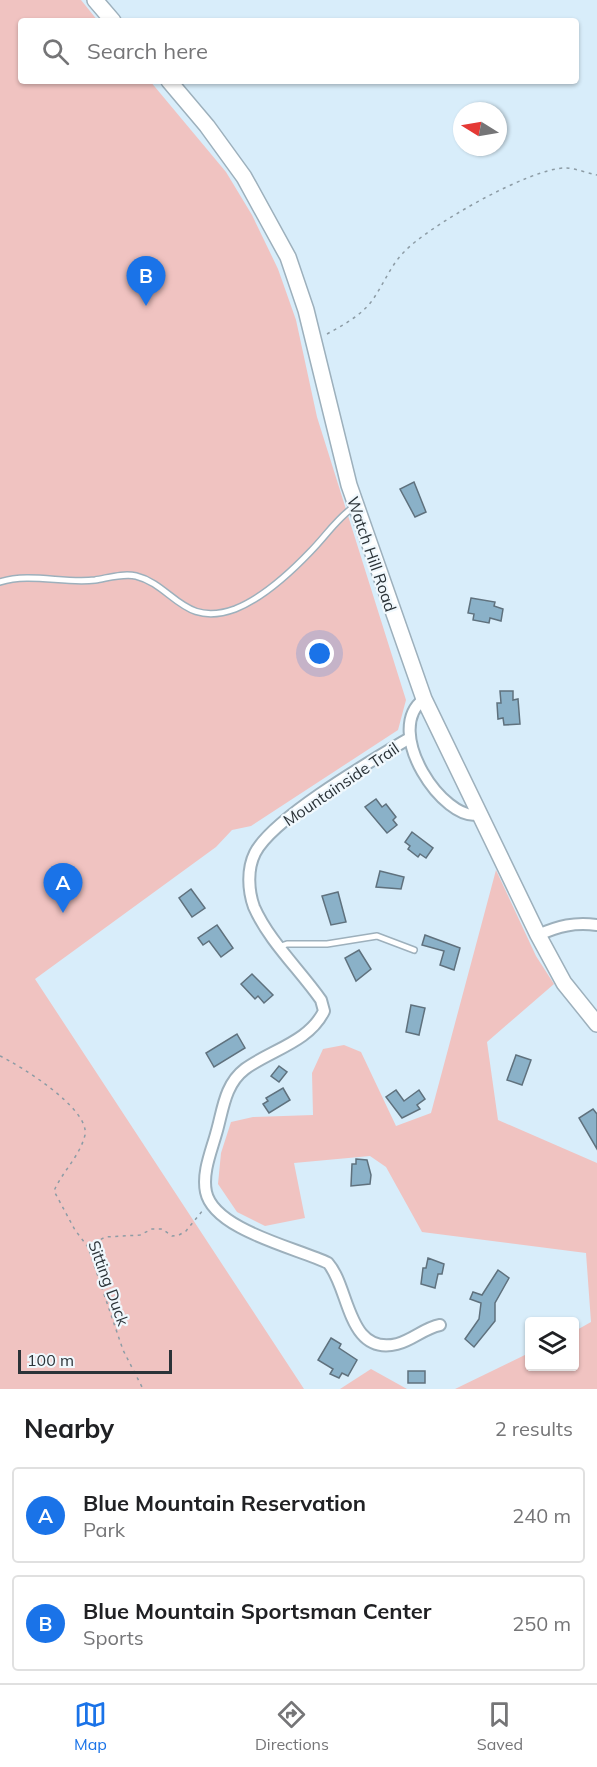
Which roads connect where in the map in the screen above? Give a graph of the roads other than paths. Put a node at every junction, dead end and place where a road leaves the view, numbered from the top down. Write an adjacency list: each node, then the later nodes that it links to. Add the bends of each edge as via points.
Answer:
1 (95, 0): 2 (street)
2 (110, 18)
3 (172, 84): 4 (street, Watch Hill Road, via 220,142 262,206 288,256 314,341)
4 (355, 506): 5 (lane, via 267,590 234,609 205,613 188,609 133,575); 6 (street, Watch Hill Road)
5 (0, 582)
6 (424, 699): 7 (street, Mountainside Trail, via 410,714); 8 (street, Watch Hill Road)
7 (408, 739): 8 (street, Mountainside Trail, via 421,768 443,797 465,814); 11 (street, Mountainside Trail, via 294,813 268,834 255,852 249,879 254,906)
8 (478, 814): 10 (street, Watch Hill Road)
9 (597, 925): 10 (street, via 560,925)
10 (538, 935): 13 (street, Watch Hill Road, via 564,983)
11 (281, 946): 12 (lane, via 377,936); 14 (street, Mountainside Trail, via 321,1000 324,1011 309,1031 232,1081 207,1168 206,1192 210,1202 233,1224 328,1263 339,1275 350,1318 366,1338 394,1344)
12 (414, 950)
13 (597, 1024)
14 (440, 1325)

